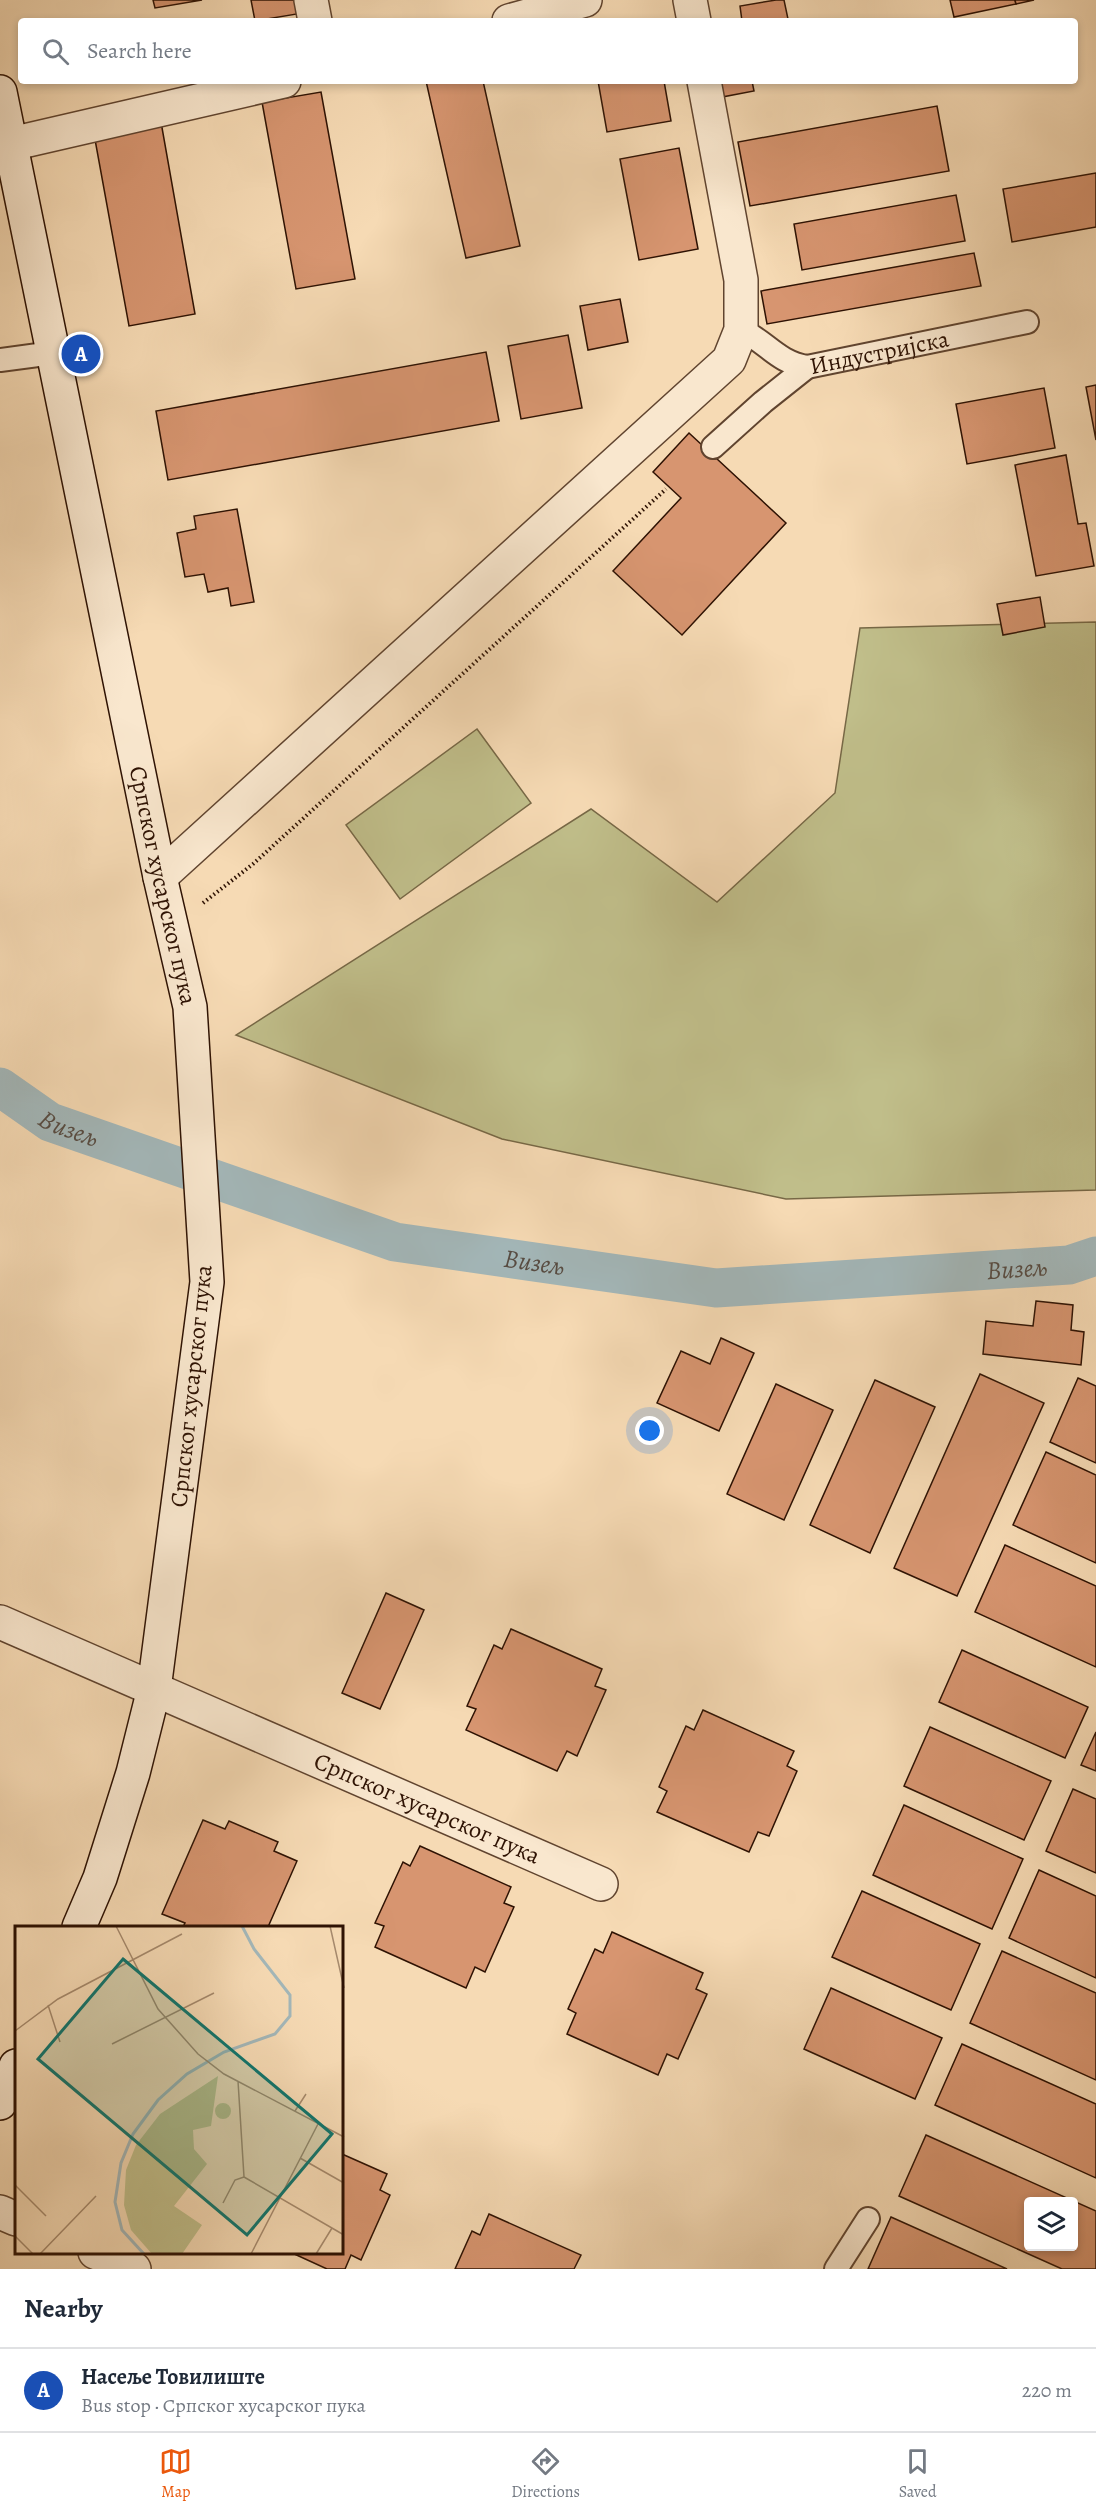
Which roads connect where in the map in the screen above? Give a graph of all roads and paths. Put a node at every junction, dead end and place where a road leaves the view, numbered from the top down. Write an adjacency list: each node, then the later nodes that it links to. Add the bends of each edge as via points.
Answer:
1 (311, 0): 4 (street)
2 (585, 0): 5 (street)
3 (690, 0): 6 (street)
4 (314, 18)
5 (520, 18)
6 (693, 18)
7 (271, 84): 10 (street)
8 (706, 84): 12 (street, via 741,279)
9 (0, 92): 10 (street, Српског хусарског пука)
10 (11, 144): 13 (street, Српског хусарског пука)
11 (1027, 322): 15 (lane, Индустријска)
12 (741, 330): 15 (lane, Индустријска, via 753,335 782,360); 18 (street, via 729,360)
13 (53, 353): 14 (lane); 18 (street, Српског хусарског пука)
14 (0, 360)
15 (807, 367): 16 (lane)
16 (713, 447)
17 (666, 489): 19 (path, via 253,864)
18 (160, 877): 19 (street, Српског хусарског пука)
19 (172, 928): 21 (street, Српског хусарског пука, via 190,1007 207,1282)
20 (0, 1622): 21 (street, Српског хусарског пука)
21 (154, 1689): 22 (street, Српског хусарског пука); 23 (street, Српског хусарског пука, via 100,1878)
22 (601, 1884)
23 (79, 1926)
24 (15, 2068): 25 (street)
25 (0, 2103)
26 (0, 2212): 27 (street)
27 (15, 2219)
28 (868, 2219): 31 (lane)
29 (97, 2254): 30 (street)
30 (134, 2269)
31 (836, 2269)

